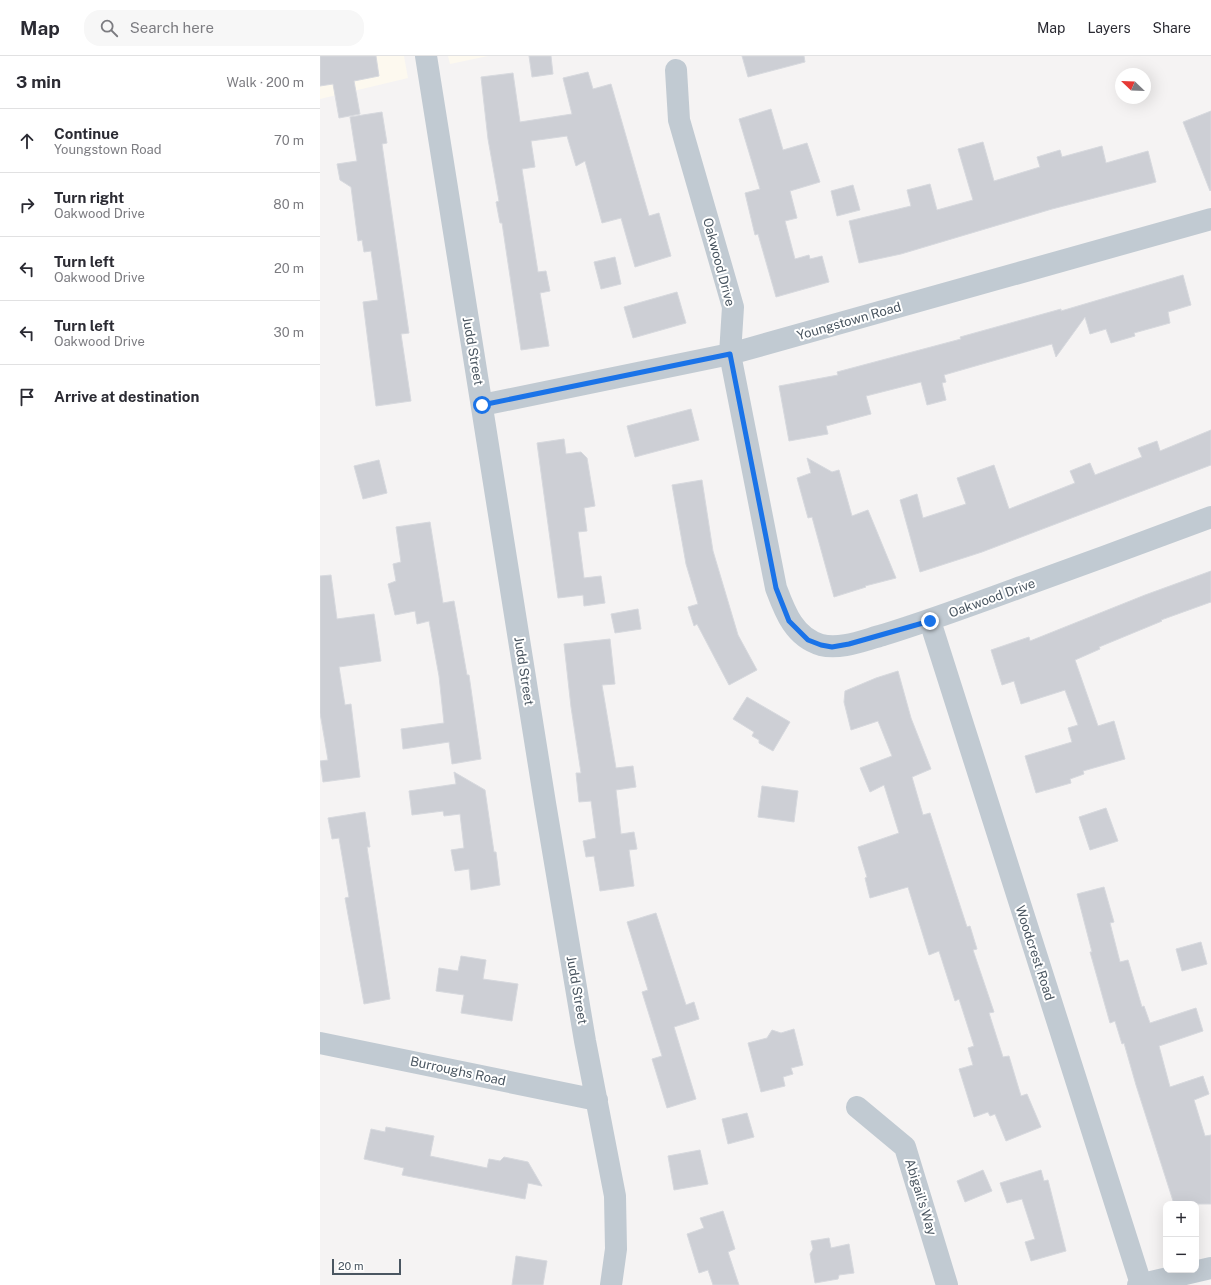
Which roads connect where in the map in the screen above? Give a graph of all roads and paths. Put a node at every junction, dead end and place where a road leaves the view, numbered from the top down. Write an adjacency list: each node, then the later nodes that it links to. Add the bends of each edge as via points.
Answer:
1 (426, 56): 5 (street, Judd Street)
2 (676, 70): 4 (street, Oakwood Drive, via 679,120 733,307)
3 (1211, 219): 4 (street, Youngstown Road)
4 (730, 354): 5 (street, Youngstown Road); 7 (street, Oakwood Drive, via 776,588 789,621 808,640 832,647)
5 (482, 405): 9 (street, Judd Street, via 545,803)
6 (1211, 517): 7 (street, Oakwood Drive)
7 (930, 621): 15 (street, Woodcrest Road)
8 (320, 1043): 9 (street, Burroughs Road)
9 (597, 1100): 13 (street, Judd Street, via 615,1196 616,1249)
10 (857, 1107): 14 (street, Abigail's Way, via 905,1147)
11 (1211, 1268): 12 (street)
12 (1166, 1282): 15 (street)
13 (611, 1285)
14 (947, 1285)
15 (1139, 1285)

